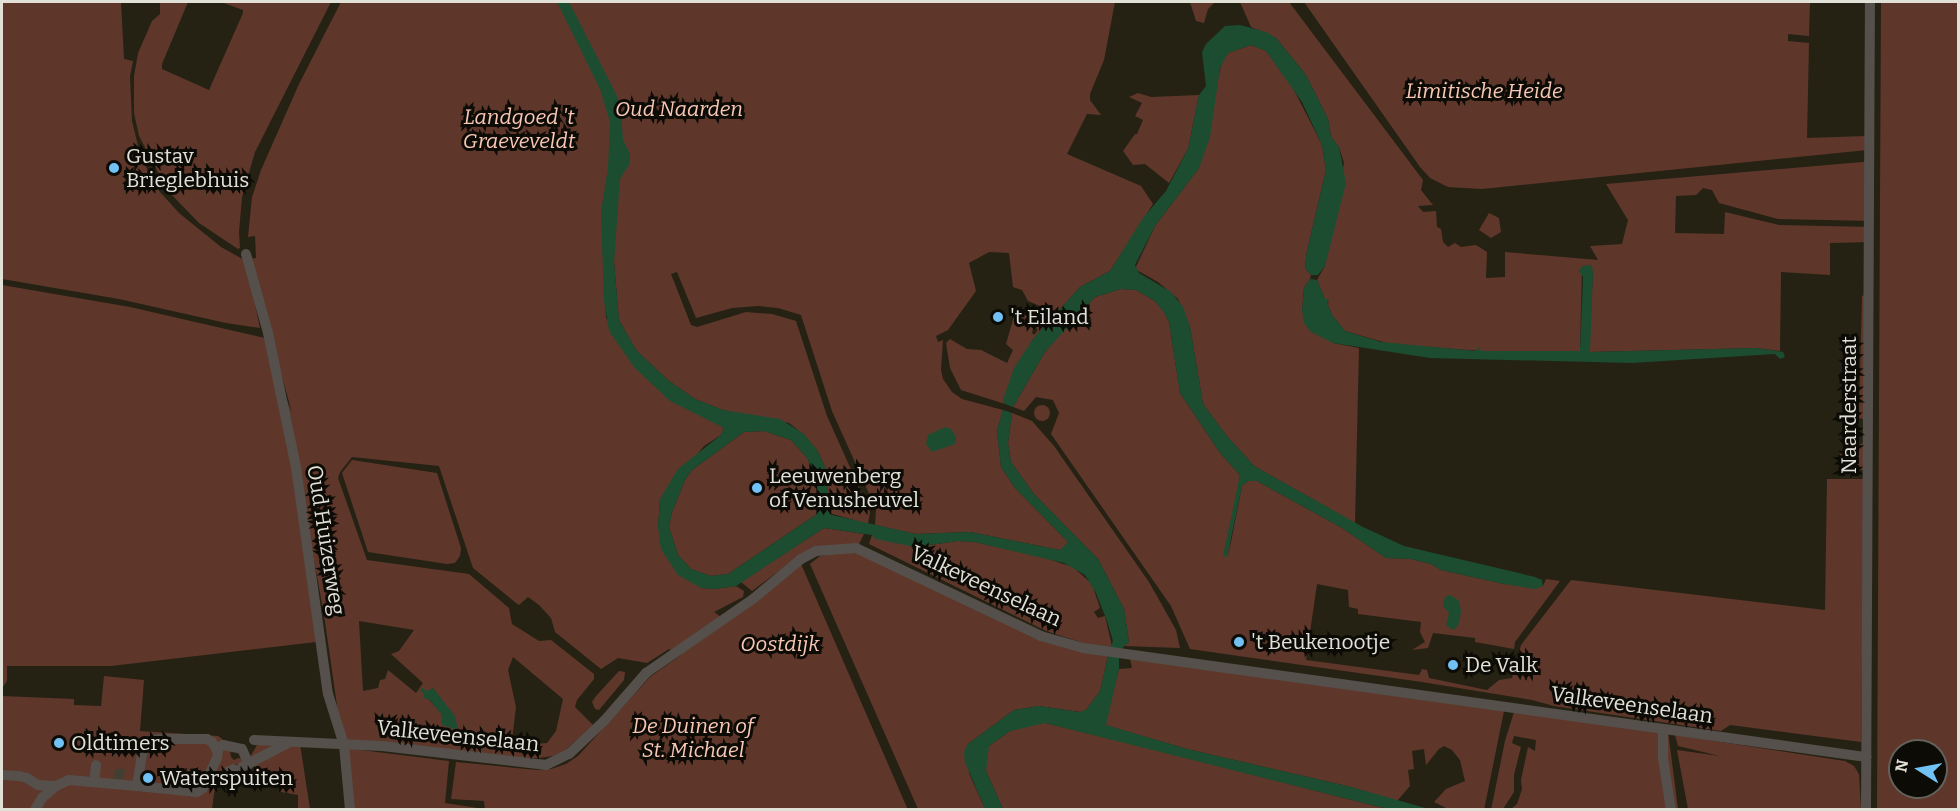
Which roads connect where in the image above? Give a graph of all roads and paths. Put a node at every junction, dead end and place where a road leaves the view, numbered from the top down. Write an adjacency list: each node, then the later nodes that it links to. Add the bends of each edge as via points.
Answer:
1 (1870, 2): 8 (street, Naarderstraat)
2 (246, 254): 6 (street, Oud Huizerweg, via 268,333 296,467 328,694)
3 (1663, 730): 6 (street, Valkeveenselaan, via 1101,651 1041,636 861,549 830,548 801,559 753,599 646,673 604,721 568,754 546,765); 8 (street, Valkeveenselaan); 18 (street)
4 (254, 740): 5 (street)
5 (291, 742): 6 (street); 10 (street)
6 (344, 745): 17 (street, Oud Huizerweg)
7 (216, 748): 10 (street, via 242,748); 13 (street, via 215,767); 15 (street, via 207,739 149,741 142,749)
8 (1866, 757): 19 (street, Naarderstraat)
9 (96, 765): 12 (street)
10 (242, 767): 13 (street, via 229,771 225,779)
11 (2, 775): 14 (street)
12 (94, 782): 14 (street, via 69,780); 15 (street)
13 (206, 782): 15 (street, via 197,792)
14 (56, 786): 16 (street)
15 (137, 786)
16 (35, 810)
17 (350, 810)
18 (1671, 810)
19 (1866, 810)

